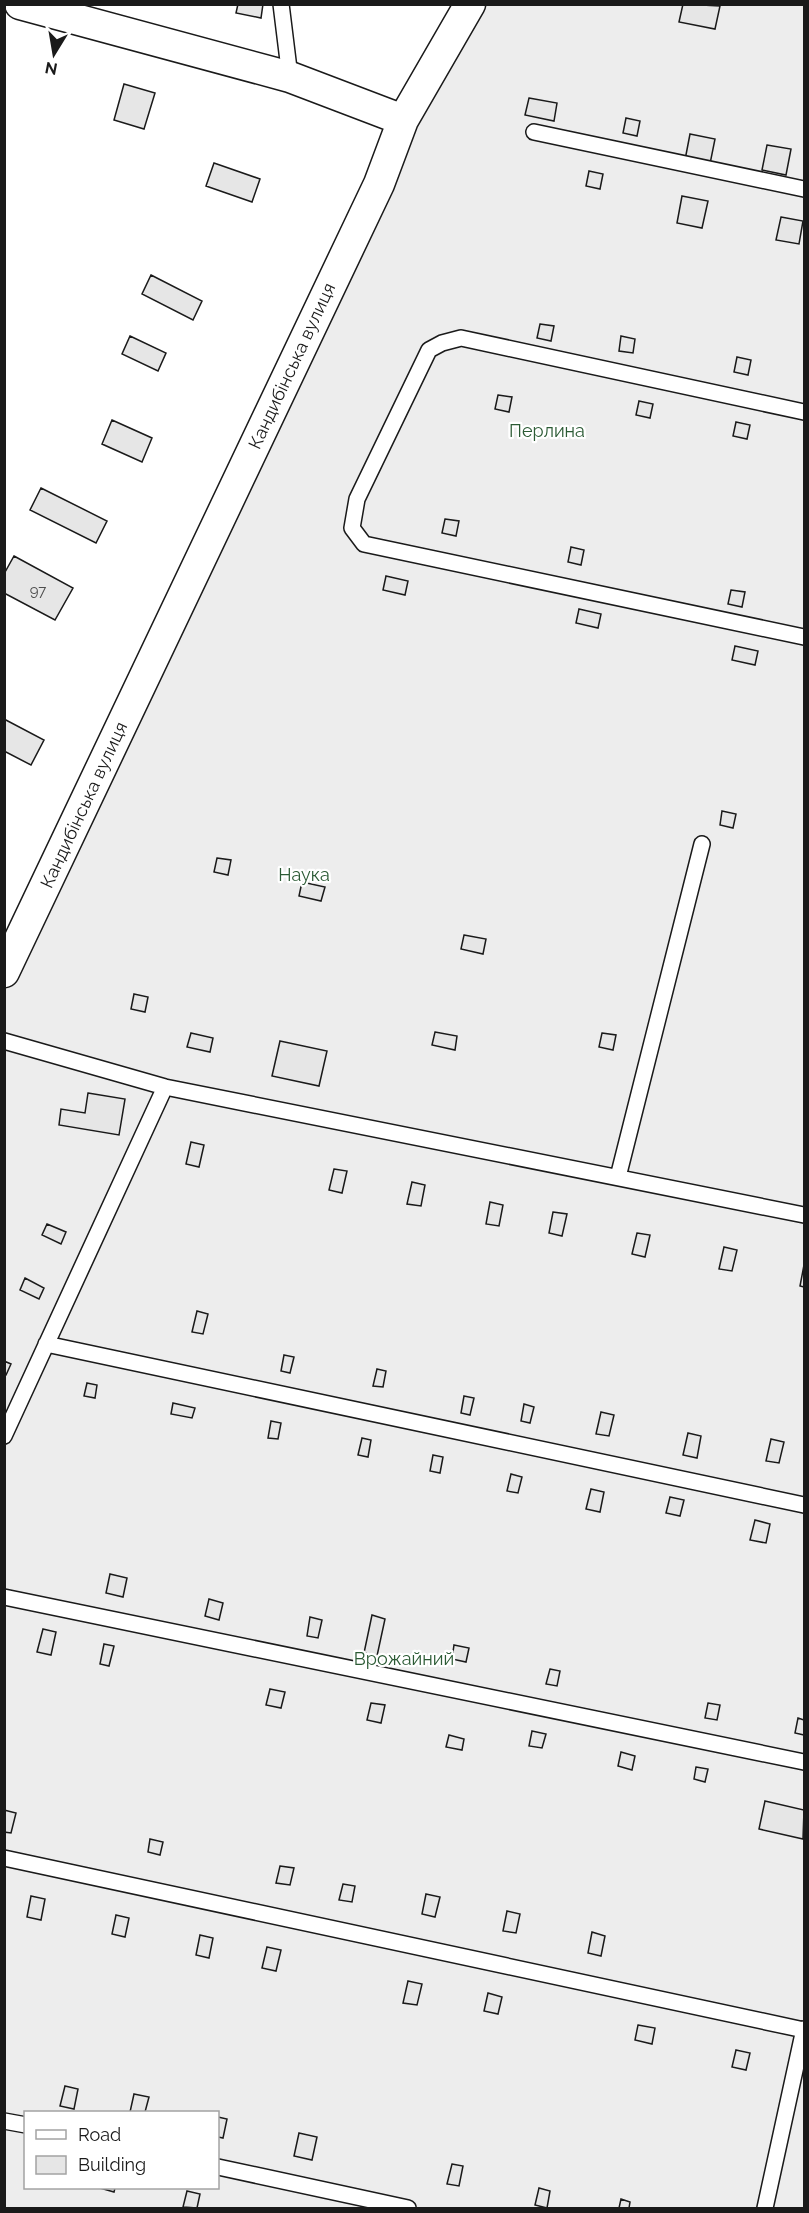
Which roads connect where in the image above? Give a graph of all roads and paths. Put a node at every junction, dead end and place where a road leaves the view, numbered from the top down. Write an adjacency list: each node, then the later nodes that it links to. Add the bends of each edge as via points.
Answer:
1 (282, 4): 4 (lane)
2 (470, 4): 5 (street, Кандибінська вулиця)
3 (21, 5): 4 (street)
4 (290, 77): 5 (street)
5 (403, 120): 11 (street, Кандибінська вулиця, via 379,184)
6 (534, 132): 7 (lane)
7 (804, 189)
8 (804, 412): 9 (lane, via 461,338 429,350 357,499 352,528 364,544)
9 (804, 637)
10 (702, 844): 14 (lane)
11 (4, 972)
12 (4, 1041): 13 (lane)
13 (165, 1087): 14 (lane); 16 (lane)
14 (618, 1177): 15 (lane)
15 (804, 1215)
16 (46, 1344): 17 (lane); 18 (lane)
17 (4, 1436)
18 (804, 1505)
19 (4, 1597): 20 (lane)
20 (804, 1762)
21 (4, 1858): 22 (lane)
22 (804, 2030): 27 (lane)
23 (4, 2121): 24 (lane)
24 (24, 2125)
25 (219, 2167): 26 (lane)
26 (408, 2208)
27 (765, 2208)

